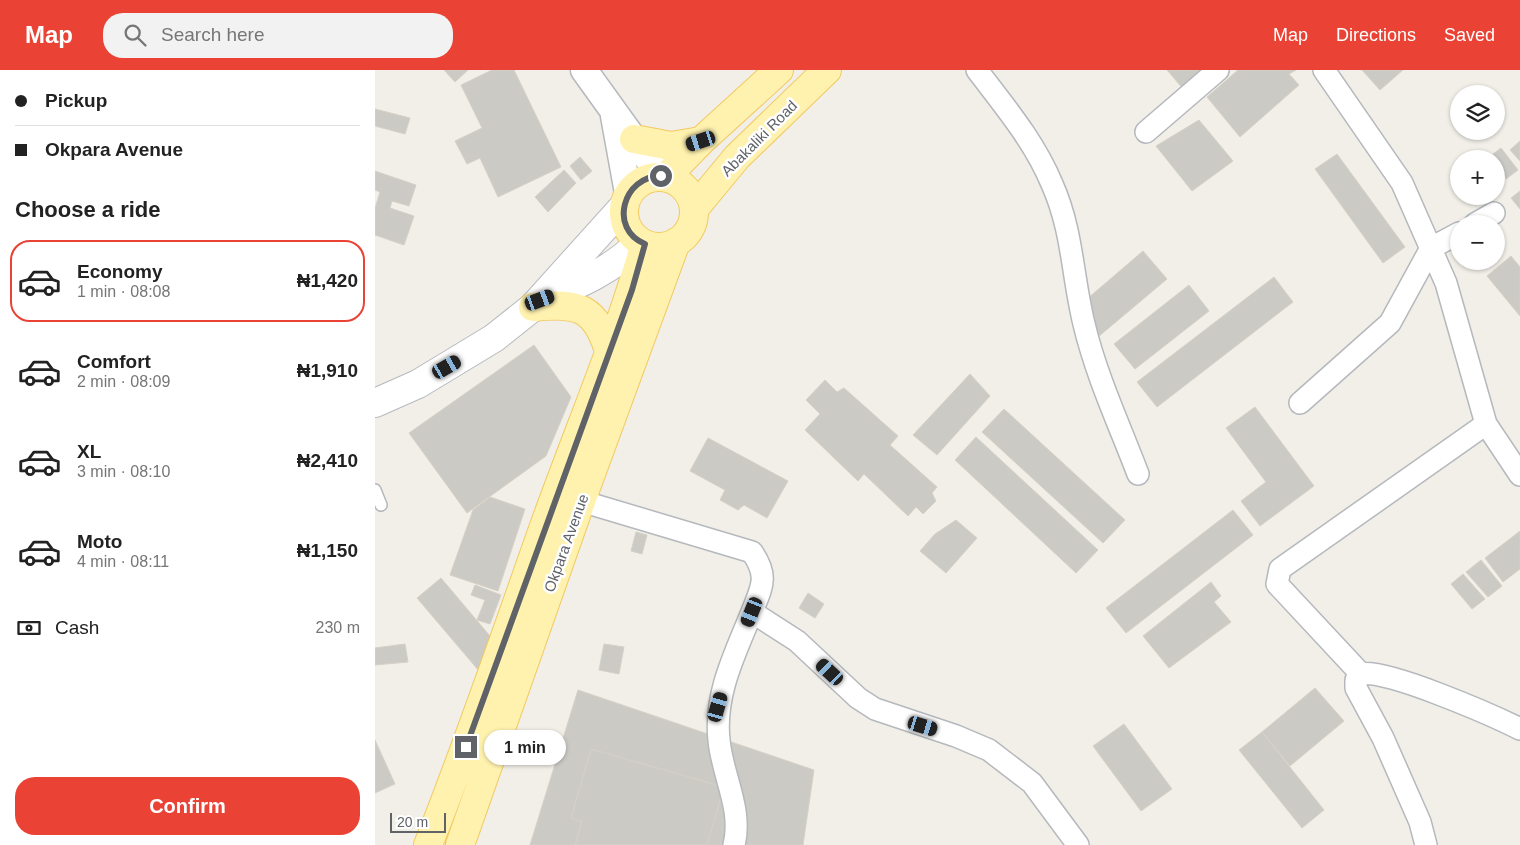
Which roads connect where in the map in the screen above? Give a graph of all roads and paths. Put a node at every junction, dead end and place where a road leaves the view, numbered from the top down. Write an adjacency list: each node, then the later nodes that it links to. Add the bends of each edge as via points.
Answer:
1 (584, 70): 7 (street)
2 (779, 70): 10 (main road)
3 (827, 70): 13 (main road, Abakaliki Road, via 737,158)
4 (977, 70): 25 (street, via 1033,145 1053,185 1069,232 1090,350)
5 (1218, 70): 8 (street)
6 (1324, 70): 19 (street, via 1402,183)
7 (613, 110): 9 (street); 12 (street)
8 (1146, 132)
9 (634, 139): 10 (main road, via 671,146); 11 (street)
10 (701, 141): 11 (main road)
11 (663, 177): 12 (main road, via 642,181); 13 (main road, via 683,186 691,196)
12 (626, 200): 18 (main road, via 624,219 628,230); 20 (main road)
13 (694, 209): 17 (main road, via 689,231)
14 (1494, 213): 15 (street)
15 (1491, 215)
16 (1450, 238): 19 (street)
17 (677, 242): 18 (main road, via 660,247); 28 (main road, Okpara Avenue)
18 (643, 243): 20 (main road, via 601,274); 21 (main road, Okpara Avenue)
19 (1431, 248): 23 (street, via 1390,323); 24 (street, via 1446,283)
20 (537, 304): 21 (main road, via 578,308 597,324); 22 (main road, via 494,338 418,384)
21 (610, 354): 30 (main road, Okpara Avenue)
22 (375, 403)
23 (1300, 403)
24 (1486, 424): 26 (street); 32 (street, via 1280,569 1279,588)
25 (1138, 474)
26 (1520, 474)
27 (375, 490): 29 (lane)
28 (581, 501): 30 (main road, Okpara Avenue); 31 (street, via 752,552 762,566 762,584)
29 (381, 505)
30 (544, 570): 34 (main road, Okpara Avenue); 35 (main road, Okpara Avenue)
31 (752, 612): 36 (street, via 726,676 718,707 719,741 736,815); 37 (street, via 797,641 858,698 875,709 989,750 1032,784)
32 (1361, 674): 33 (street, via 1371,673 1417,686); 38 (street, via 1356,680 1356,688 1383,738 1420,822)
33 (1520, 729)
34 (428, 845)
35 (460, 845)
36 (734, 845)
37 (1078, 845)
38 (1426, 845)

